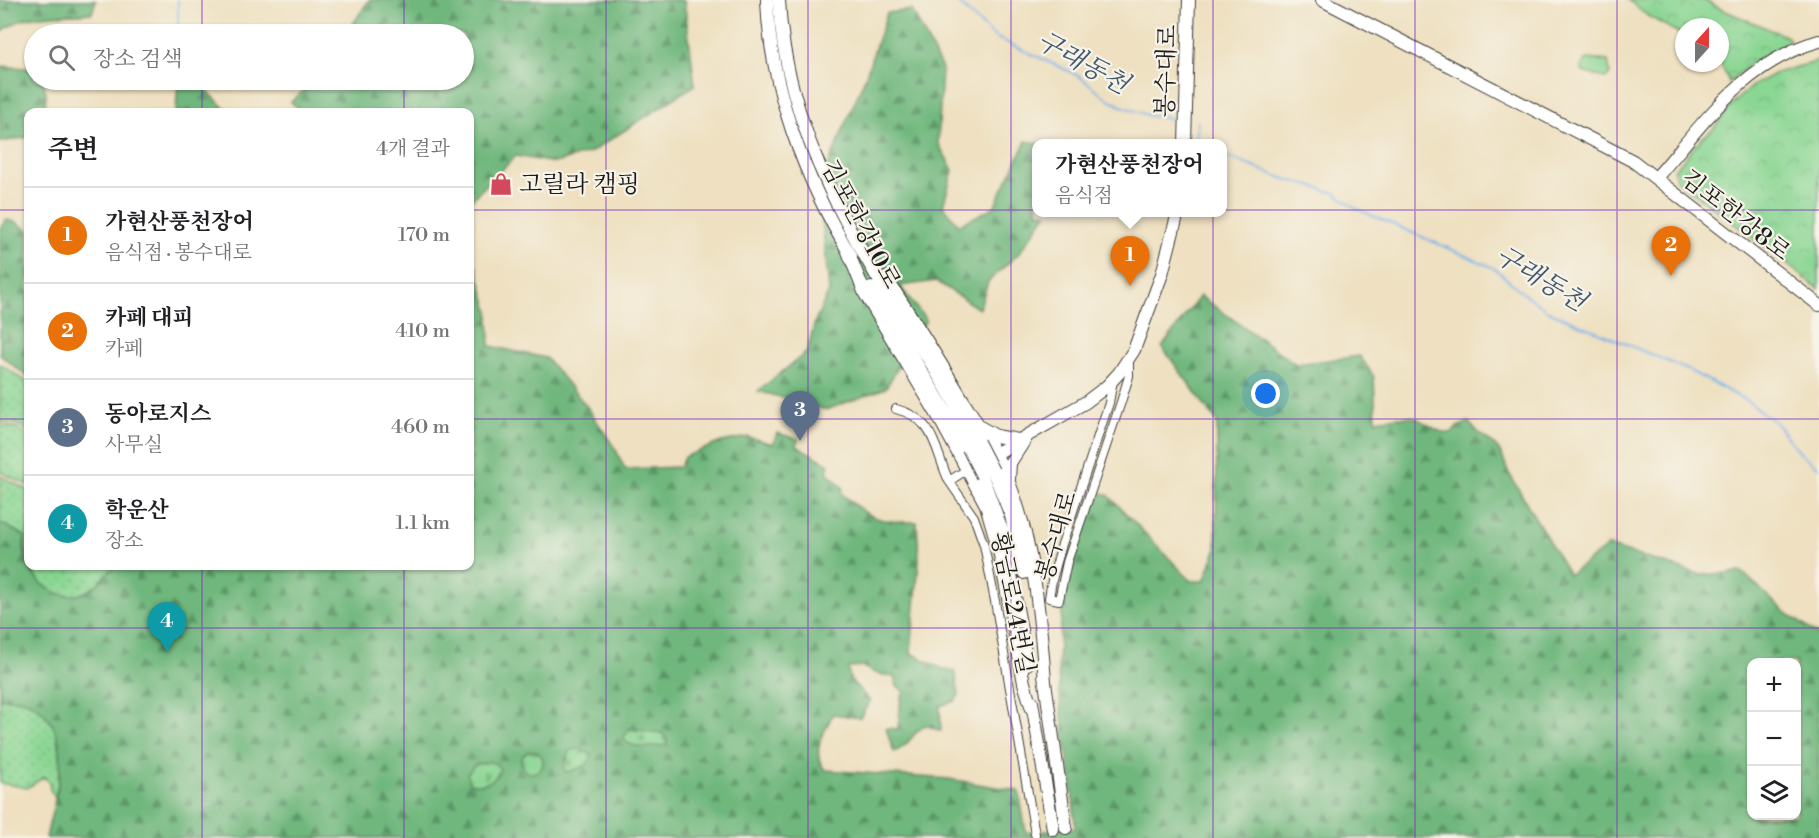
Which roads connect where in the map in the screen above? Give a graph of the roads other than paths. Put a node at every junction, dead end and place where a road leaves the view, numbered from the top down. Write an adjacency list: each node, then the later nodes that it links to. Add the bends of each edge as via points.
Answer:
1 (767, 0): 9 (street, 김포한강10로, via 786,112 824,207)
2 (779, 0): 9 (street, 김포한강10로, via 790,77 805,131)
3 (1190, 0): 6 (street, 봉수대로)
4 (1322, 0): 7 (street, 김포한강8로, via 1633,161)
5 (1819, 41): 7 (street, 김포한강8로, via 1762,66 1733,89)
6 (1185, 139)
7 (1656, 178): 10 (street, 김포한강8로)
8 (1177, 217): 11 (street, 봉수대로, via 1162,274)
9 (853, 247): 17 (street, via 884,276); 20 (street, 김포한강10로); 22 (street, via 865,294)
10 (1819, 305)
11 (1129, 360): 12 (street, 봉수대로); 14 (street, 봉수대로)
12 (1113, 380): 13 (street, 봉수대로); 14 (street); 16 (street, 봉수대로)
13 (1090, 399): 16 (street); 18 (street, 봉수대로)
14 (1121, 402): 16 (street, 봉수대로, via 1067,562 1059,600 1054,601 1049,598 1056,563)
15 (896, 409): 24 (street, 황금로24번길, via 915,416 926,427)
16 (1106, 413)
17 (978, 425): 19 (street, via 996,436); 21 (street)
18 (1031, 433): 19 (street, 봉수대로); 25 (street, via 1010,463)
19 (1018, 440): 21 (street, 봉수대로)
20 (973, 445): 23 (street, 봉수대로, bridge)
21 (995, 454): 22 (street, 봉수대로); 25 (street)
22 (968, 469): 24 (street); 27 (street, via 986,505 999,550 1017,652)
23 (987, 474): 26 (street, 봉수대로, via 1011,516); 27 (street, 봉수대로, via 1010,561)
24 (949, 481): 28 (street, 황금로24번길, via 974,517 984,545)
25 (1010, 486): 26 (street, via 1029,549 1041,622)
26 (1045, 681): 27 (street, 봉수대로, via 1060,829)
27 (1032, 709)
28 (1035, 834)

